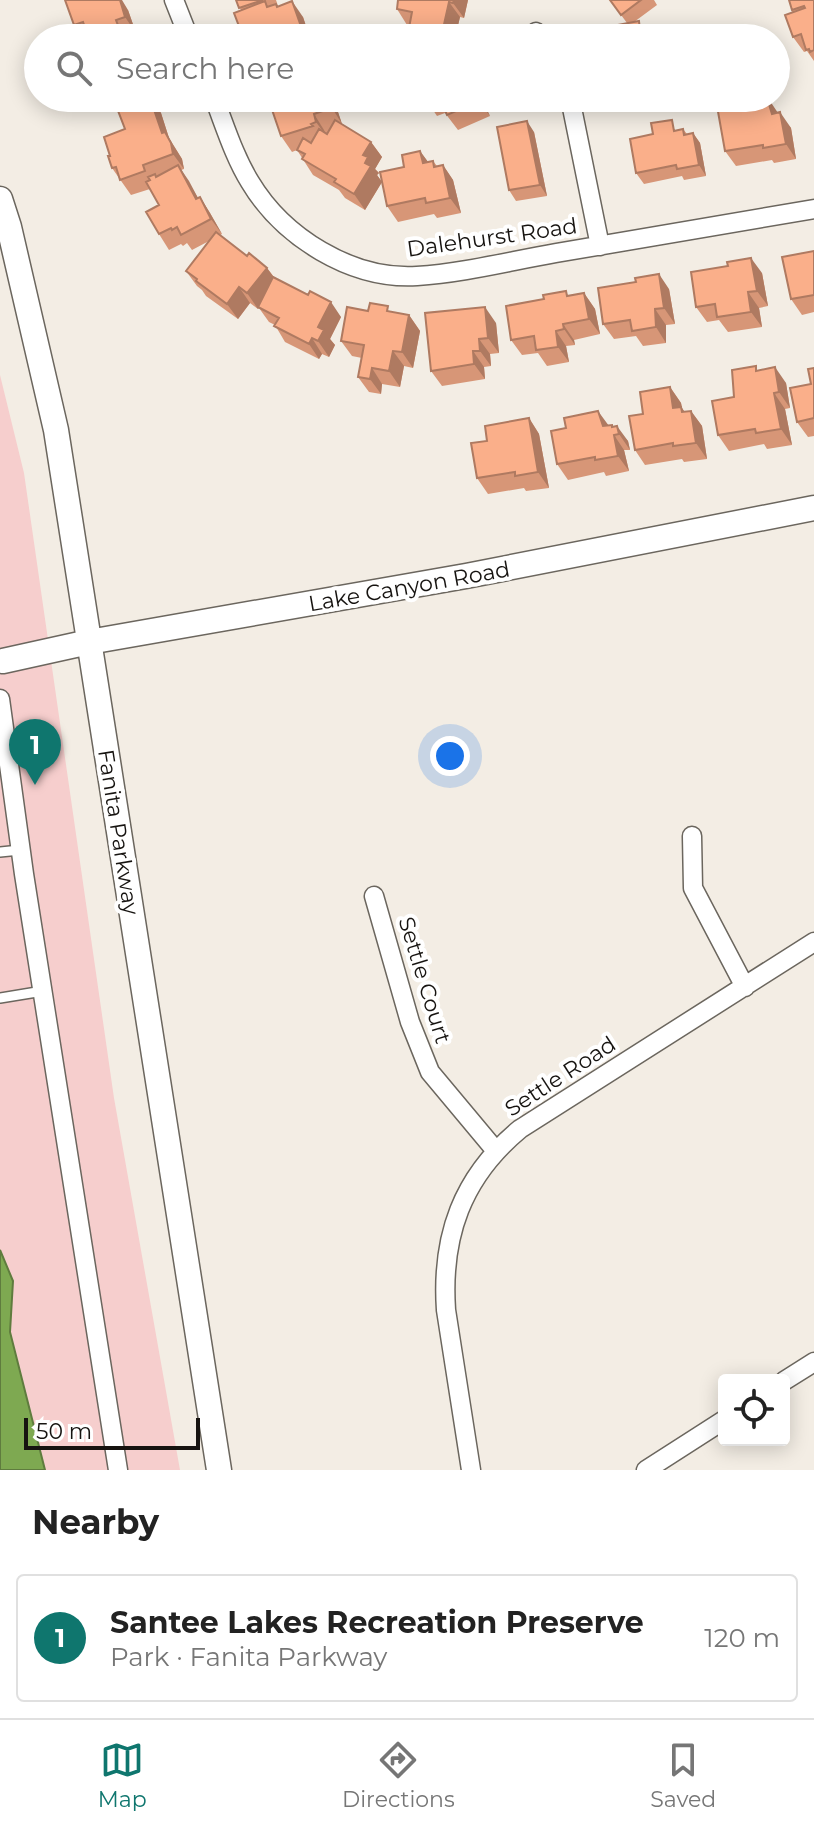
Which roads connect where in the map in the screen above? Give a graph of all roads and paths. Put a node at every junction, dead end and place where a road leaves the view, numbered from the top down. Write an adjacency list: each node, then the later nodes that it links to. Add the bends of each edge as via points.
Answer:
1 (174, 0): 2 (street)
2 (183, 24)
3 (220, 112): 7 (street, Dalehurst Road, via 239,161 263,201 296,235 352,265 416,276)
4 (573, 112): 7 (street)
5 (0, 199): 9 (street, Fanita Parkway, via 56,430)
6 (814, 209): 7 (street, Dalehurst Road)
7 (600, 246)
8 (814, 508): 9 (street, Lake Canyon Road)
9 (89, 642): 10 (street, Lake Canyon Road); 25 (street, Fanita Parkway)
10 (2, 661)
11 (0, 699): 13 (street)
12 (692, 836): 17 (street, via 693,888)
13 (21, 850): 14 (lane); 18 (street)
14 (0, 852)
15 (374, 896): 20 (street, Settle Court, via 430,1072)
16 (814, 942): 17 (street, Settle Road)
17 (745, 987): 20 (street, Settle Road, via 520,1129)
18 (43, 991): 19 (lane); 24 (street)
19 (0, 998)
20 (496, 1151): 26 (street, Settle Road, via 457,1213 444,1285)
21 (814, 1362): 22 (street)
22 (790, 1377)
23 (718, 1424): 27 (street)
24 (118, 1470)
25 (219, 1470)
26 (471, 1470)
27 (646, 1470)

